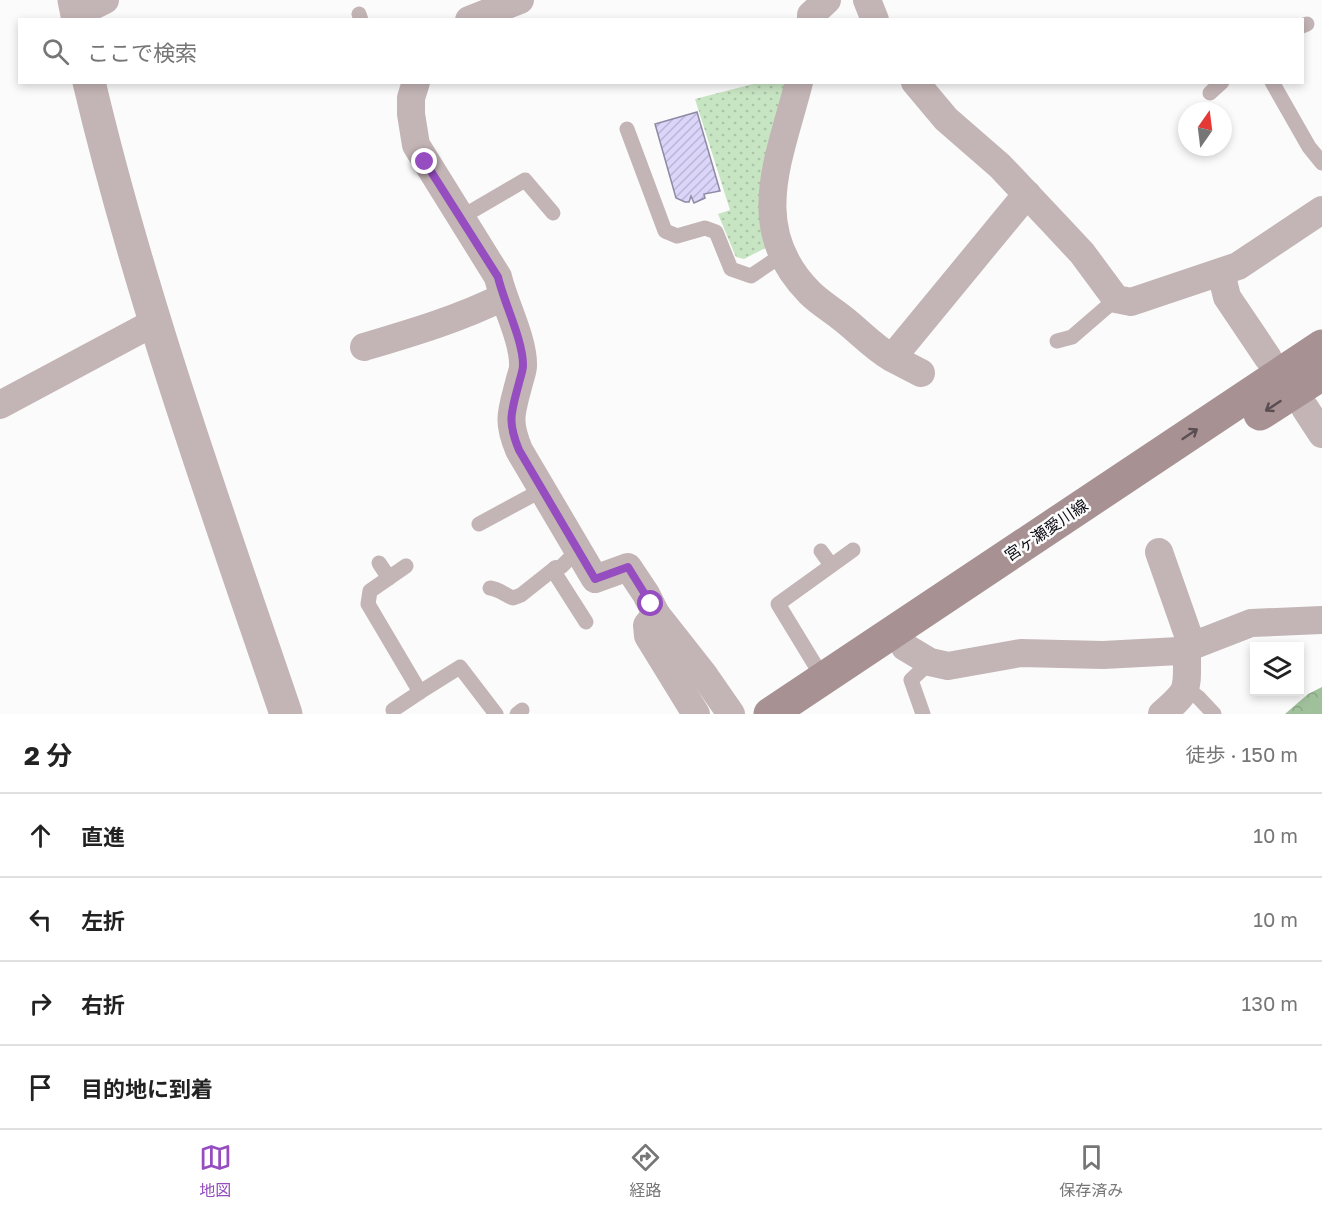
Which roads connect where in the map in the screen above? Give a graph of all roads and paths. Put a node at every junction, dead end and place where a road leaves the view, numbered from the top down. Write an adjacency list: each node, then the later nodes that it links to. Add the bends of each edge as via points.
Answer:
1 (520, 0): 4 (street)
2 (827, 0): 5 (street)
3 (867, 0): 6 (street)
4 (475, 18)
5 (811, 18)
6 (874, 18)
7 (90, 84): 24 (street, via 124,221)
8 (415, 84): 19 (street, via 411,114 416,145)
9 (798, 84): 20 (street, via 771,190 774,232)
10 (917, 84): 16 (street, via 946,119)
11 (1220, 84): 13 (lane)
12 (1273, 84): 15 (lane)
13 (1210, 93)
14 (627, 129): 20 (lane, via 665,231 677,236 705,228 716,232 731,269 751,276)
15 (1322, 164)
16 (1027, 194): 23 (street, via 1082,253); 28 (street)
17 (1322, 210): 21 (street, via 1238,266)
18 (553, 213): 19 (lane, via 525,180)
19 (460, 218): 22 (street, via 498,277)
20 (782, 255): 28 (street, via 810,293)
21 (1221, 272): 23 (street, via 1131,302); 29 (street, via 1227,297)
22 (503, 297): 25 (street, via 473,310); 35 (street, via 523,366 510,418 512,433)
23 (1116, 299): 26 (lane, via 1072,337)
24 (155, 322): 32 (street); 55 (street)
25 (376, 335)
26 (1057, 340)
27 (1322, 346): 51 (main road, 宮ヶ瀬愛川線, one-way to 27)
28 (892, 358): 30 (street)
29 (1268, 358)
30 (921, 373)
31 (1322, 374): 50 (main road, 宮ヶ瀬愛川線, one-way to 50)
32 (0, 405)
33 (1305, 408): 34 (street)
34 (1322, 434)
35 (542, 490): 36 (lane); 40 (street)
36 (479, 524)
37 (853, 550): 43 (lane)
38 (821, 551): 43 (lane)
39 (1159, 552): 49 (street)
40 (566, 560): 45 (lane, via 513,598); 46 (street, via 595,579 628,567); 48 (lane, via 556,575)
41 (380, 563): 44 (lane)
42 (406, 566): 44 (lane)
43 (831, 566): 51 (lane, via 778,604)
44 (389, 578): 53 (lane, via 370,591 368,604)
45 (490, 588)
46 (656, 614): 57 (street, via 647,625 648,636); 58 (street)
47 (1322, 620): 49 (street, via 1251,623)
48 (586, 622)
49 (1185, 648): 50 (street, via 1103,655 1021,653 948,666); 52 (street)
50 (917, 654): 60 (main road, 宮ヶ瀬愛川線); 61 (lane, via 911,680)
51 (823, 678): 59 (main road, 宮ヶ瀬愛川線)
52 (1187, 688): 62 (street); 63 (lane)
53 (420, 692): 54 (lane); 56 (lane, via 460,667)
54 (393, 710)
55 (286, 714)
56 (496, 714)
57 (696, 714)
58 (730, 714)
59 (770, 714)
60 (804, 714)
61 (922, 714)
62 (1162, 714)
63 (1214, 714)

